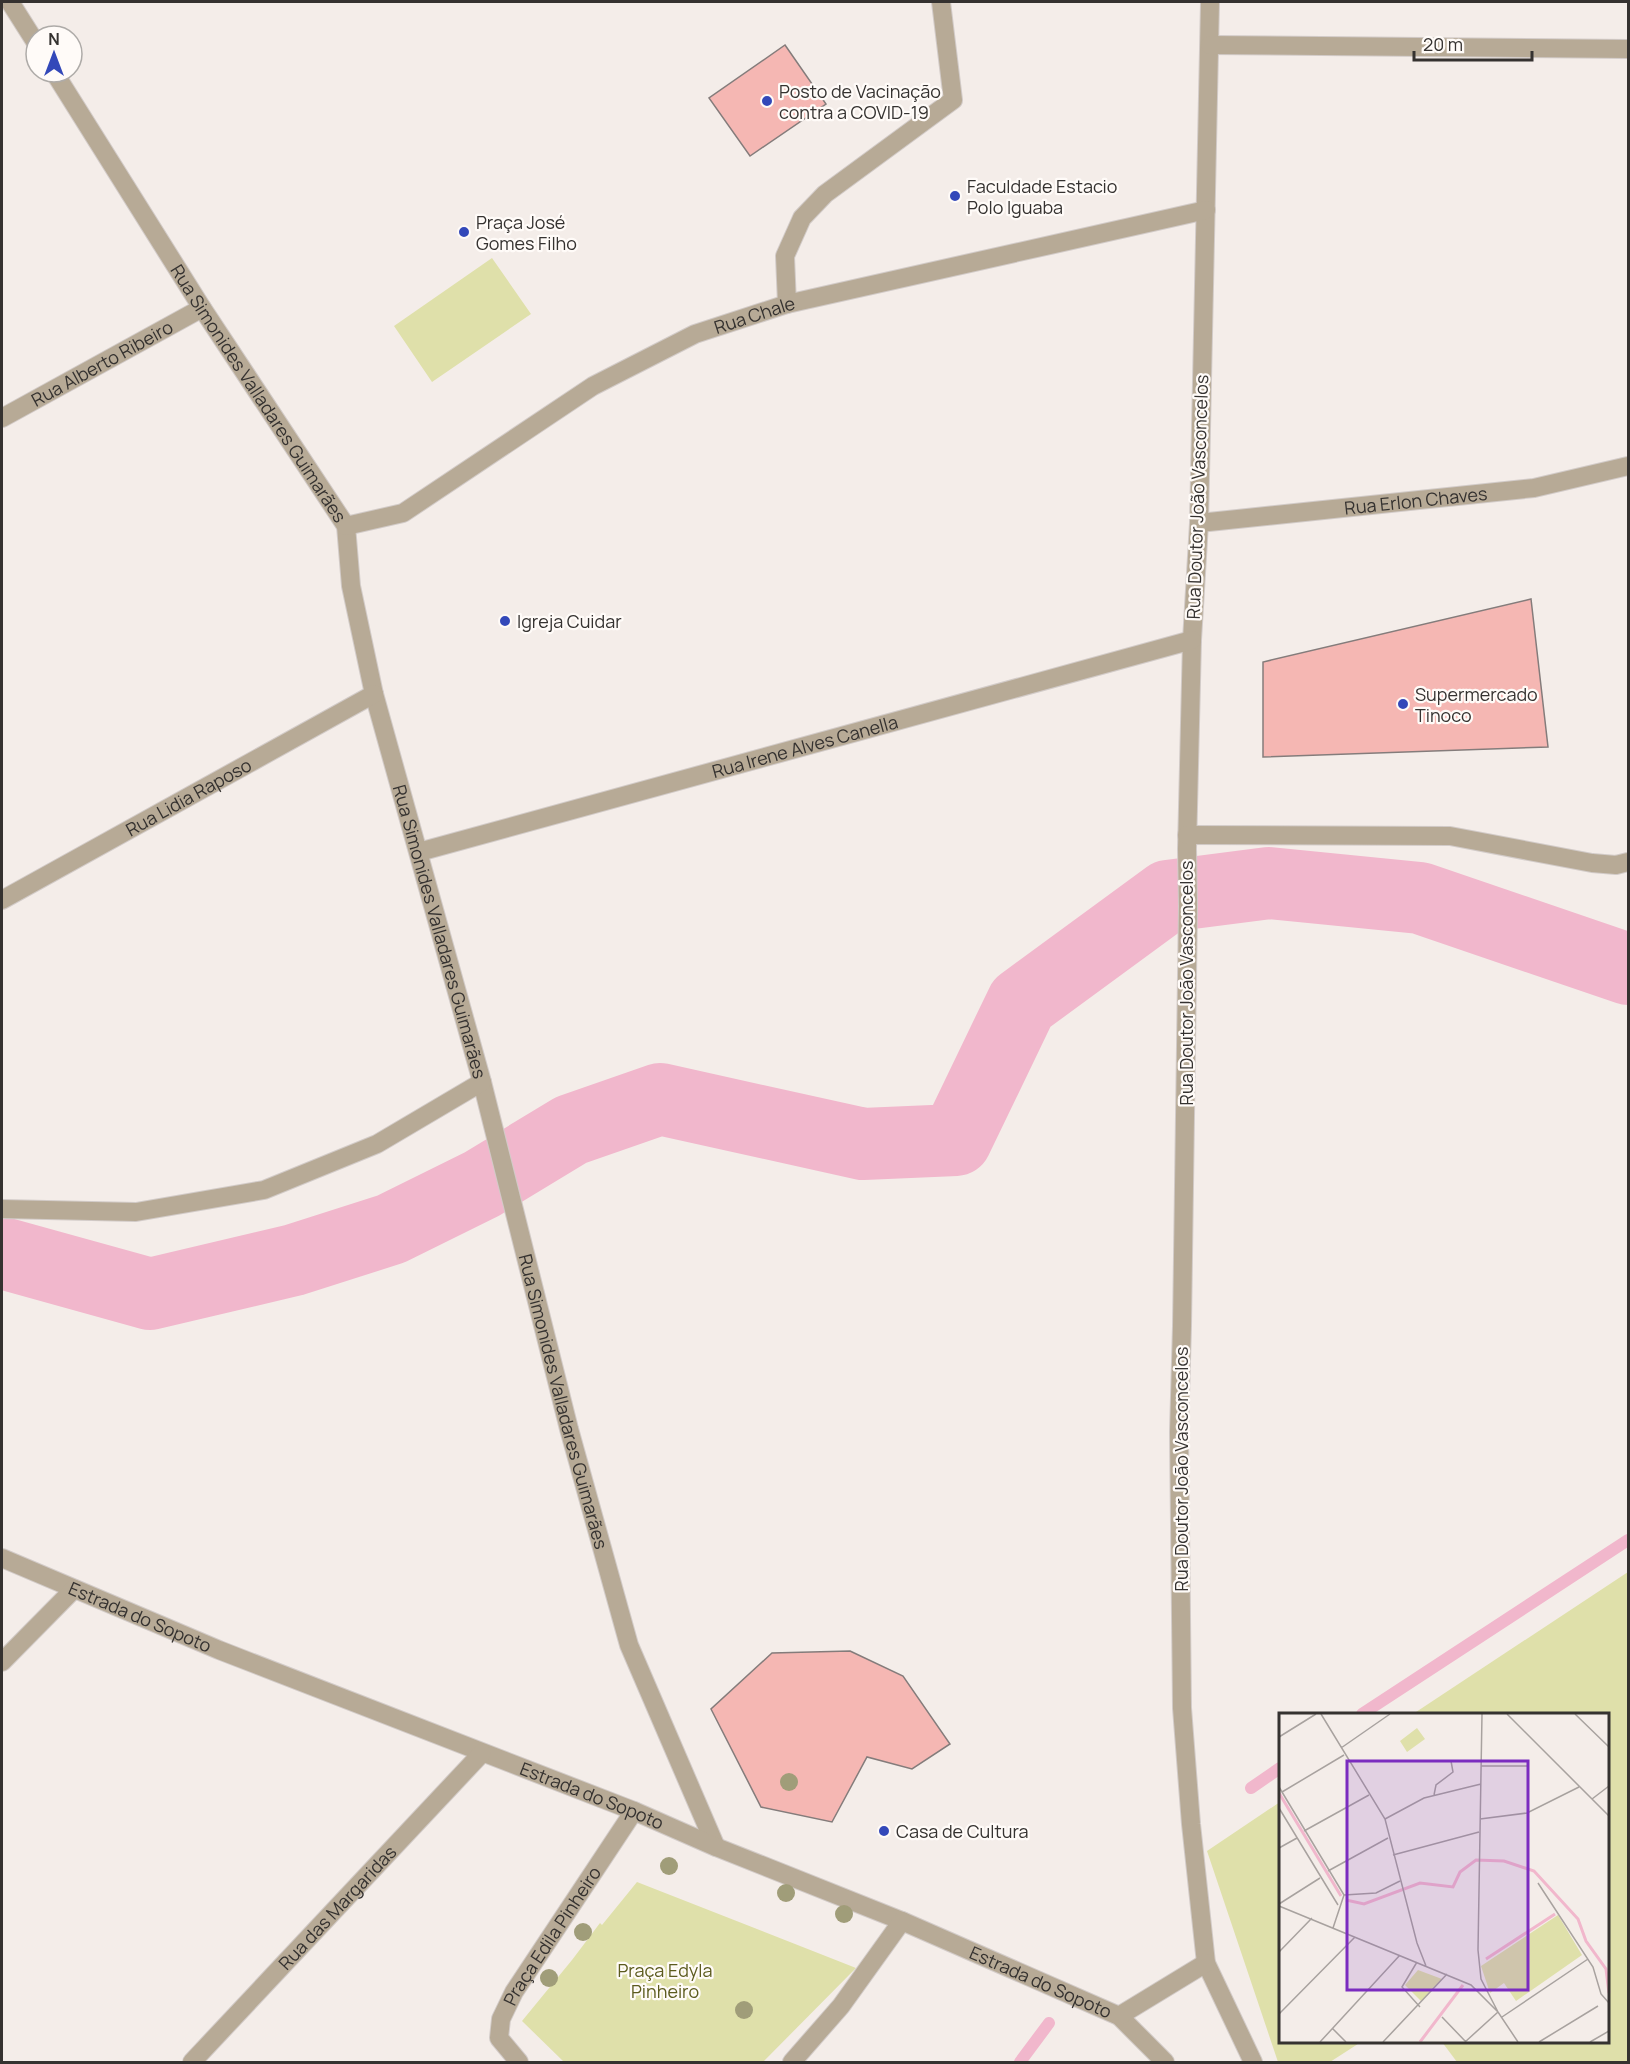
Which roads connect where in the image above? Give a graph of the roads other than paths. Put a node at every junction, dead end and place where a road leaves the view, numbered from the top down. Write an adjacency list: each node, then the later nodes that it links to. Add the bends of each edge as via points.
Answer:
1 (10, 2): 4 (street)
2 (941, 2): 9 (street, via 953,100 825,194 802,218 785,256)
3 (1210, 2): 5 (street, Rua Doutor João Vasconcelos)
4 (24, 24)
5 (1210, 45): 6 (street); 8 (street, Rua Doutor João Vasconcelos)
6 (1629, 49)
7 (61, 84): 10 (street, Rua Simonides Valladares Guimarães)
8 (1206, 210): 9 (street, Rua Chale); 13 (street, Rua Doutor João Vasconcelos)
9 (786, 304): 14 (street, Rua Chale, via 695,334 604,380 403,513)
10 (202, 309): 11 (street, Rua Alberto Ribeiro); 14 (street, Rua Simonides Valladares Guimarães)
11 (2, 418)
12 (1629, 466): 13 (street, Rua Erlon Chaves, via 1534,488)
13 (1199, 523): 15 (street, Rua Doutor João Vasconcelos)
14 (346, 526): 16 (street, Rua Simonides Valladares Guimarães, via 351,586)
15 (1192, 640): 17 (street, Rua Doutor João Vasconcelos); 18 (street, Rua Irene Alves Canella)
16 (374, 694): 18 (street, Rua Simonides Valladares Guimarães); 20 (street, Rua Lidia Raposo)
17 (1187, 842): 19 (street, via 1450,836 1592,863 1616,866); 30 (street, Rua Doutor João Vasconcelos, via 1179,1432 1182,1684 1191,1824)
18 (419, 852): 21 (street, Rua Simonides Valladares Guimarães)
19 (1629, 862)
20 (2, 900)
21 (482, 1082): 22 (street, via 377,1144 264,1190 136,1212); 28 (street, Rua Simonides Valladares Guimarães, via 569,1429 629,1645)
22 (2, 1209)
23 (2, 1558): 24 (street, Estrada do Sopoto)
24 (74, 1589): 25 (street); 26 (street, Estrada do Sopoto)
25 (2, 1662)
26 (482, 1753): 27 (street, Estrada do Sopoto); 32 (street, Rua das Margaridas)
27 (634, 1811): 28 (street, Estrada do Sopoto); 33 (street, Praça Edila Pinheiro, via 514,1992 501,2019 499,2038)
28 (716, 1847): 29 (street, Estrada do Sopoto)
29 (902, 1922): 31 (street, Estrada do Sopoto); 34 (street, via 842,2006)
30 (1206, 1963): 31 (street); 36 (street, Rua Doutor João Vasconcelos)
31 (1119, 2016): 35 (street, Estrada do Sopoto)
32 (192, 2062)
33 (519, 2062)
34 (792, 2062)
35 (1165, 2062)
36 (1254, 2062)

